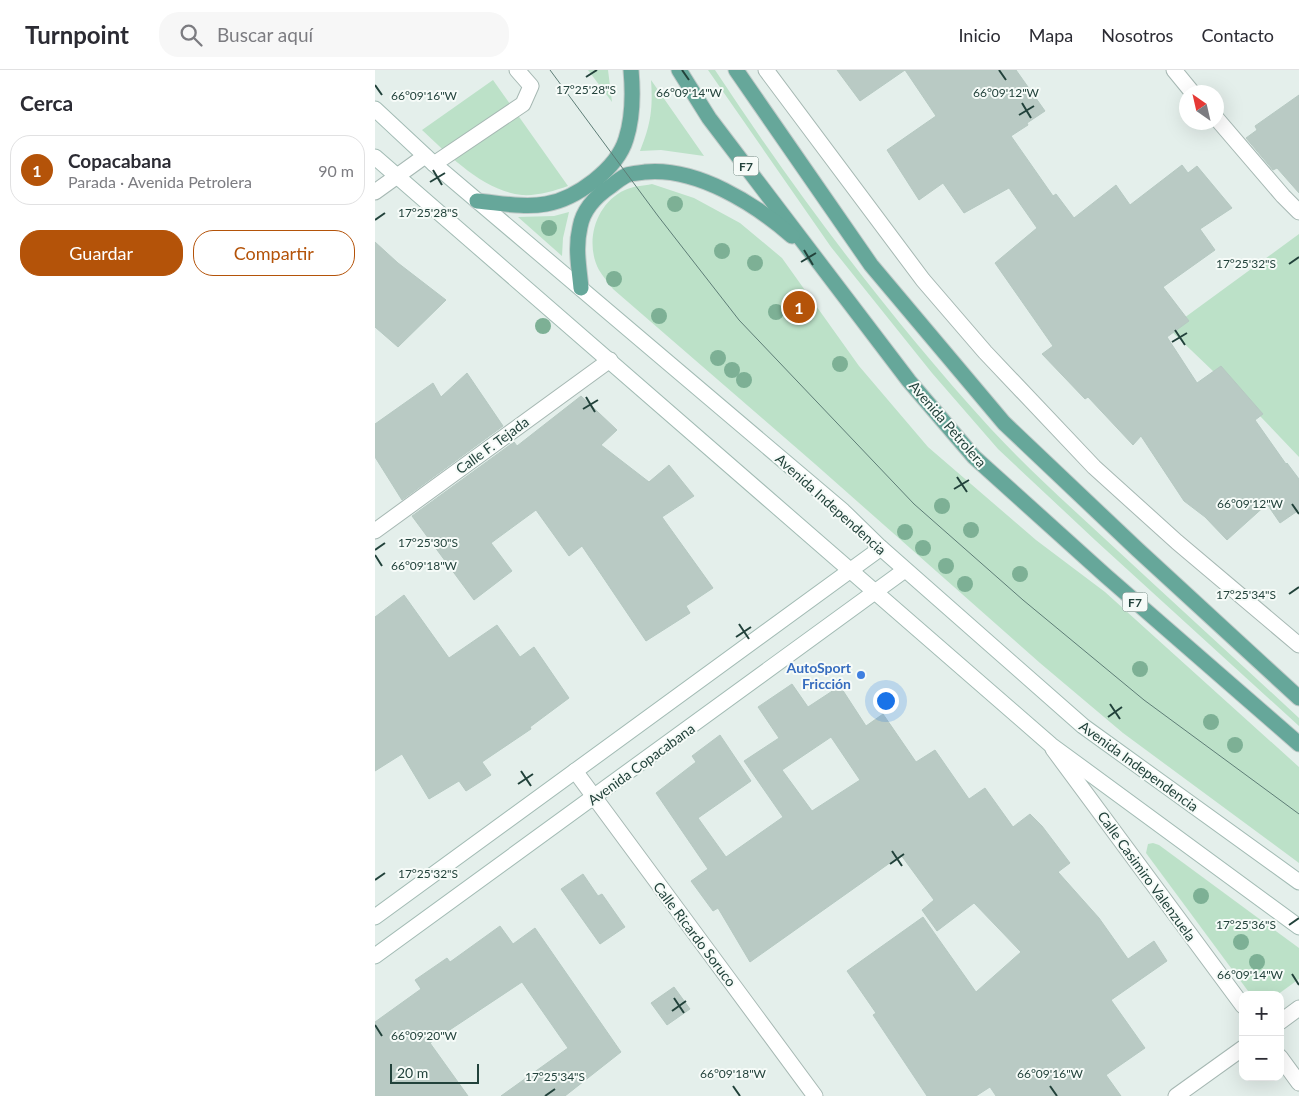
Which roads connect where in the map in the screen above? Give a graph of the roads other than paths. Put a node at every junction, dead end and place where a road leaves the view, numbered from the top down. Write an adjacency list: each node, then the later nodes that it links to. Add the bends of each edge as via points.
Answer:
1 (517, 70): 11 (main road, via 531,86 523,104)
2 (631, 70): 14 (main road, via 632,109 626,140 597,178 575,195 546,204)
3 (679, 70): 16 (main road, Avenida Petrolera / F7, via 709,118)
4 (736, 70): 25 (main road, via 871,265 1004,423)
5 (766, 70): 24 (main road, via 923,280 985,352 1094,467)
6 (1174, 70): 7 (main road)
7 (1186, 85)
8 (375, 110): 11 (main road, Avenida Independencia)
9 (1224, 127): 15 (main road)
10 (375, 157): 12 (main road)
11 (429, 160): 12 (main road); 14 (main road, Avenida Independencia)
12 (397, 176): 13 (main road); 18 (main road)
13 (375, 192)
14 (477, 201): 17 (main road, Avenida Independencia)
15 (1299, 212)
16 (817, 259): 17 (main road, via 770,217 718,187 680,174 627,174 605,189 587,208 580,226 577,249); 26 (main road, Avenida Petrolera / F7, via 909,381 974,457)
17 (581, 288): 20 (main road, Avenida Independencia, via 843,511)
18 (610, 360): 19 (main road, Calle F. Tejada); 21 (main road)
19 (375, 531)
20 (881, 548): 21 (main road); 22 (main road, Avenida Independencia)
21 (850, 570): 23 (main road); 28 (main road)
22 (905, 570): 23 (main road, Avenida Copacabana); 30 (main road, Avenida Independencia, via 1083,726)
23 (875, 592): 27 (main road); 29 (main road, Avenida Copacabana)
24 (1299, 645)
25 (1299, 698)
26 (1299, 744)
27 (1051, 745): 32 (main road); 34 (main road, Calle Casimiro Valenzuela)
28 (575, 771): 29 (main road, Calle Ricardo Soruco); 31 (main road)
29 (594, 798): 33 (main road, Avenida Copacabana); 40 (main road, Calle Ricardo Soruco)
30 (1299, 882)
31 (375, 917)
32 (1299, 927)
33 (375, 956)
34 (1239, 1001)
35 (1299, 1008): 36 (main road)
36 (1284, 1019)
37 (1239, 1051): 41 (main road)
38 (1284, 1062): 39 (main road)
39 (1299, 1083)
40 (815, 1096)
41 (1176, 1096)

